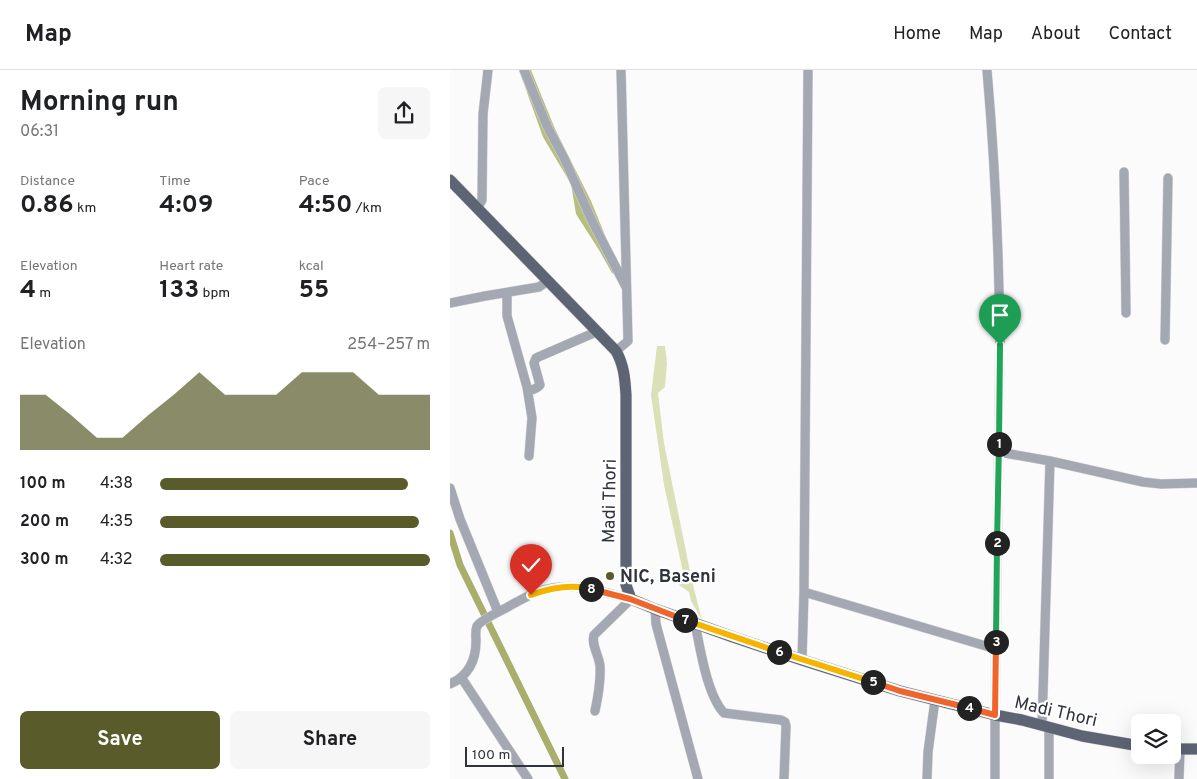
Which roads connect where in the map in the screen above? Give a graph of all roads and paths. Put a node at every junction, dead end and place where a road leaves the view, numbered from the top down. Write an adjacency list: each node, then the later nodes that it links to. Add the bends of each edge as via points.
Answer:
1 (488, 70): 9 (street, via 483,114 482,200)
2 (524, 70): 11 (street, via 547,126)
3 (621, 70): 11 (street)
4 (808, 70): 24 (street)
5 (987, 70): 19 (street, via 999,268)
6 (1124, 172): 14 (street)
7 (1168, 178): 16 (street)
8 (450, 180): 9 (main road, Madi Thori)
9 (477, 208): 10 (main road, Madi Thori)
10 (548, 281): 12 (street, via 539,287); 15 (main road, Madi Thori)
11 (627, 288): 17 (street, via 628,341)
12 (507, 293): 13 (street); 18 (street, via 507,316)
13 (450, 303)
14 (1126, 313)
15 (596, 332): 17 (main road, Madi Thori); 18 (street, via 536,358 534,363 540,385)
16 (1165, 340)
17 (616, 352): 25 (main road, Madi Thori, via 623,367 626,395 626,585)
18 (528, 391): 20 (street, via 532,418)
19 (999, 452): 21 (street); 29 (street)
20 (529, 456)
21 (1050, 461): 22 (street, via 1143,482); 36 (street)
22 (1197, 483)
23 (450, 488): 27 (street)
24 (804, 592): 29 (street); 30 (street)
25 (630, 599): 26 (main road, Madi Thori); 27 (street, via 568,587 536,593); 34 (street, via 594,634 600,674)
26 (655, 609): 28 (main road, Madi Thori); 42 (street, via 656,624)
27 (495, 614): 31 (street, via 478,624 474,660)
28 (695, 623): 30 (main road, Madi Thori); 43 (street, via 702,661 720,709 724,713 785,722)
29 (996, 649): 35 (street)
30 (802, 660): 33 (main road, Madi Thori)
31 (461, 677): 32 (street); 41 (street)
32 (450, 684)
33 (935, 700): 35 (main road, Madi Thori); 44 (street)
34 (595, 711)
35 (995, 715): 36 (main road, Madi Thori); 45 (street)
36 (1046, 727): 37 (main road, Madi Thori); 46 (street)
37 (1131, 744)
38 (1181, 749): 39 (main road)
39 (1197, 749)
40 (1178, 764): 47 (street)
41 (528, 779)
42 (698, 779)
43 (784, 779)
44 (927, 779)
45 (995, 779)
46 (1049, 779)
47 (1179, 779)

